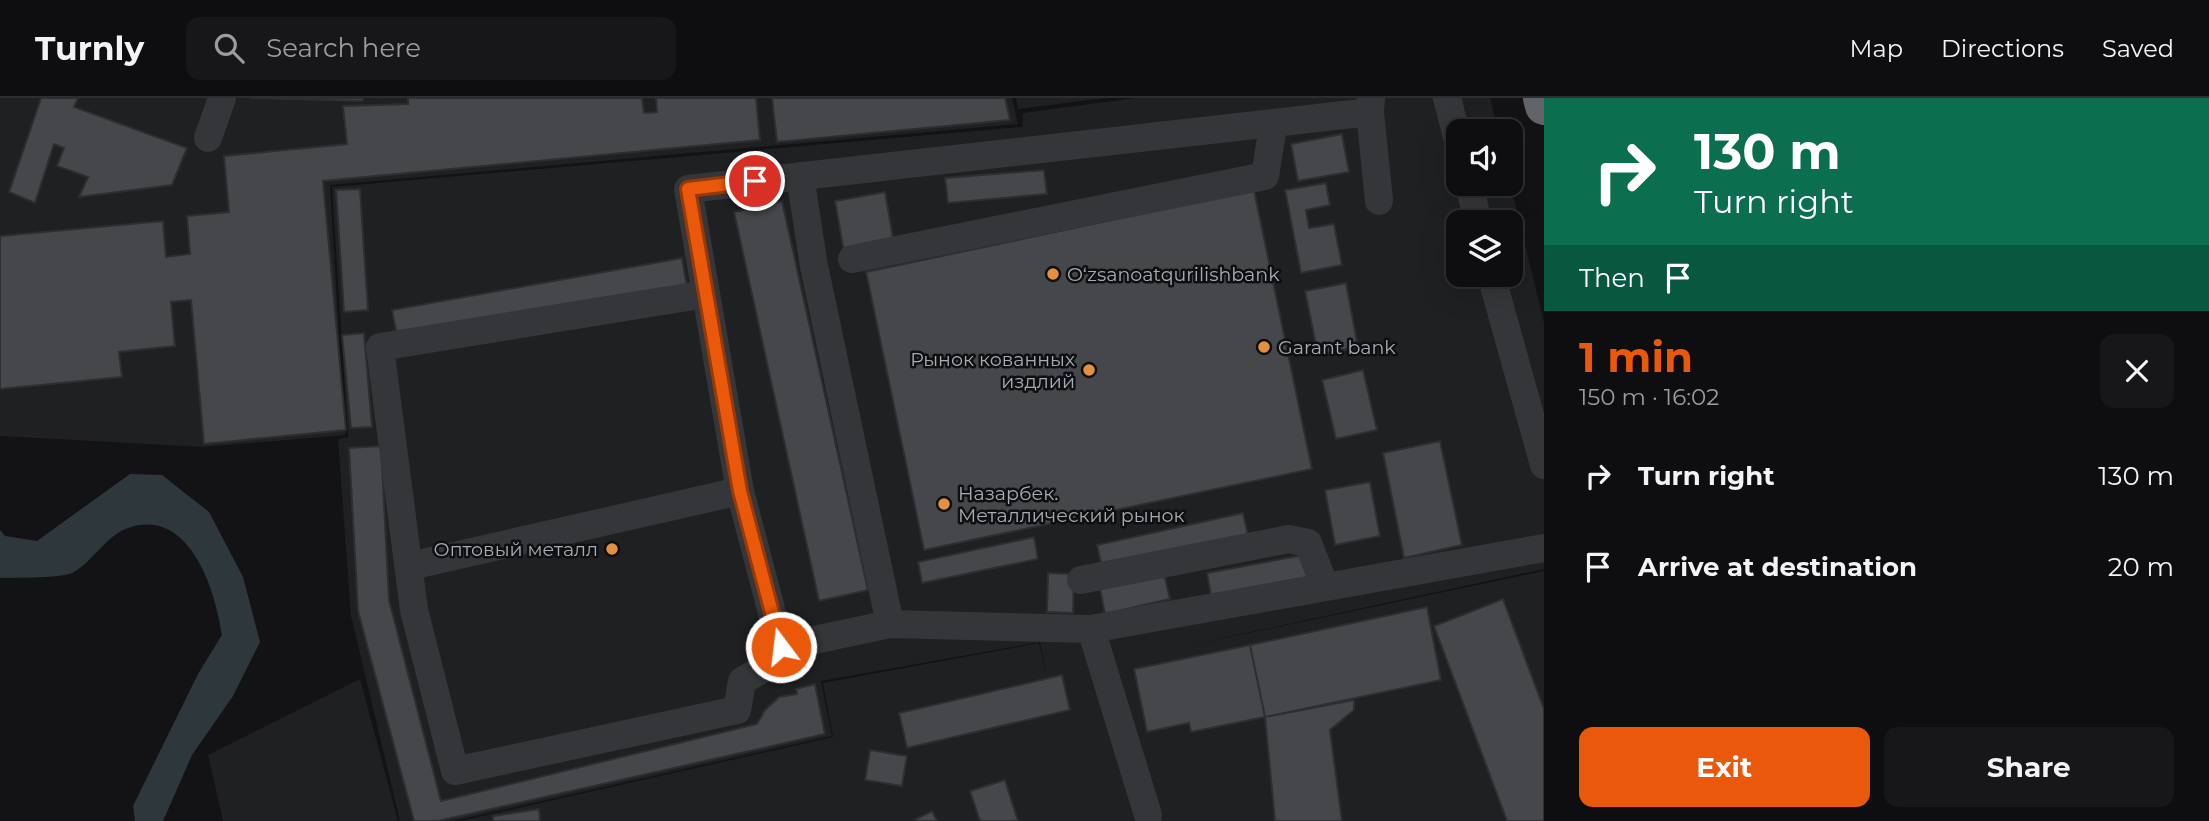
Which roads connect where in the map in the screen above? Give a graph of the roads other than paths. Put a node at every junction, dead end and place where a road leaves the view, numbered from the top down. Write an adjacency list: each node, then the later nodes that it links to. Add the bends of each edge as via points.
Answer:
1 (222, 98): 8 (lane)
2 (1447, 98): 6 (lane)
3 (1542, 98): 5 (highway)
4 (1371, 105): 7 (lane); 10 (lane)
5 (1544, 106)
6 (1452, 119)
7 (1273, 126): 9 (lane); 11 (lane, via 1265,176)
8 (208, 138)
9 (800, 176): 13 (lane, via 688,189); 20 (lane, via 814,266)
10 (1379, 201)
11 (852, 259)
12 (1494, 287): 14 (lane)
13 (706, 294): 15 (lane); 17 (lane, via 380,347)
14 (1544, 465)
15 (740, 491): 17 (lane); 22 (lane)
16 (1544, 548): 19 (lane)
17 (410, 566): 22 (lane, via 414,610 455,771 737,710 742,681 771,664)
18 (1081, 580): 19 (lane, via 1289,538 1308,543)
19 (1325, 587): 21 (lane)
20 (890, 624): 21 (lane); 22 (lane)
21 (1091, 629): 23 (lane)
22 (781, 647)
23 (1149, 815)

